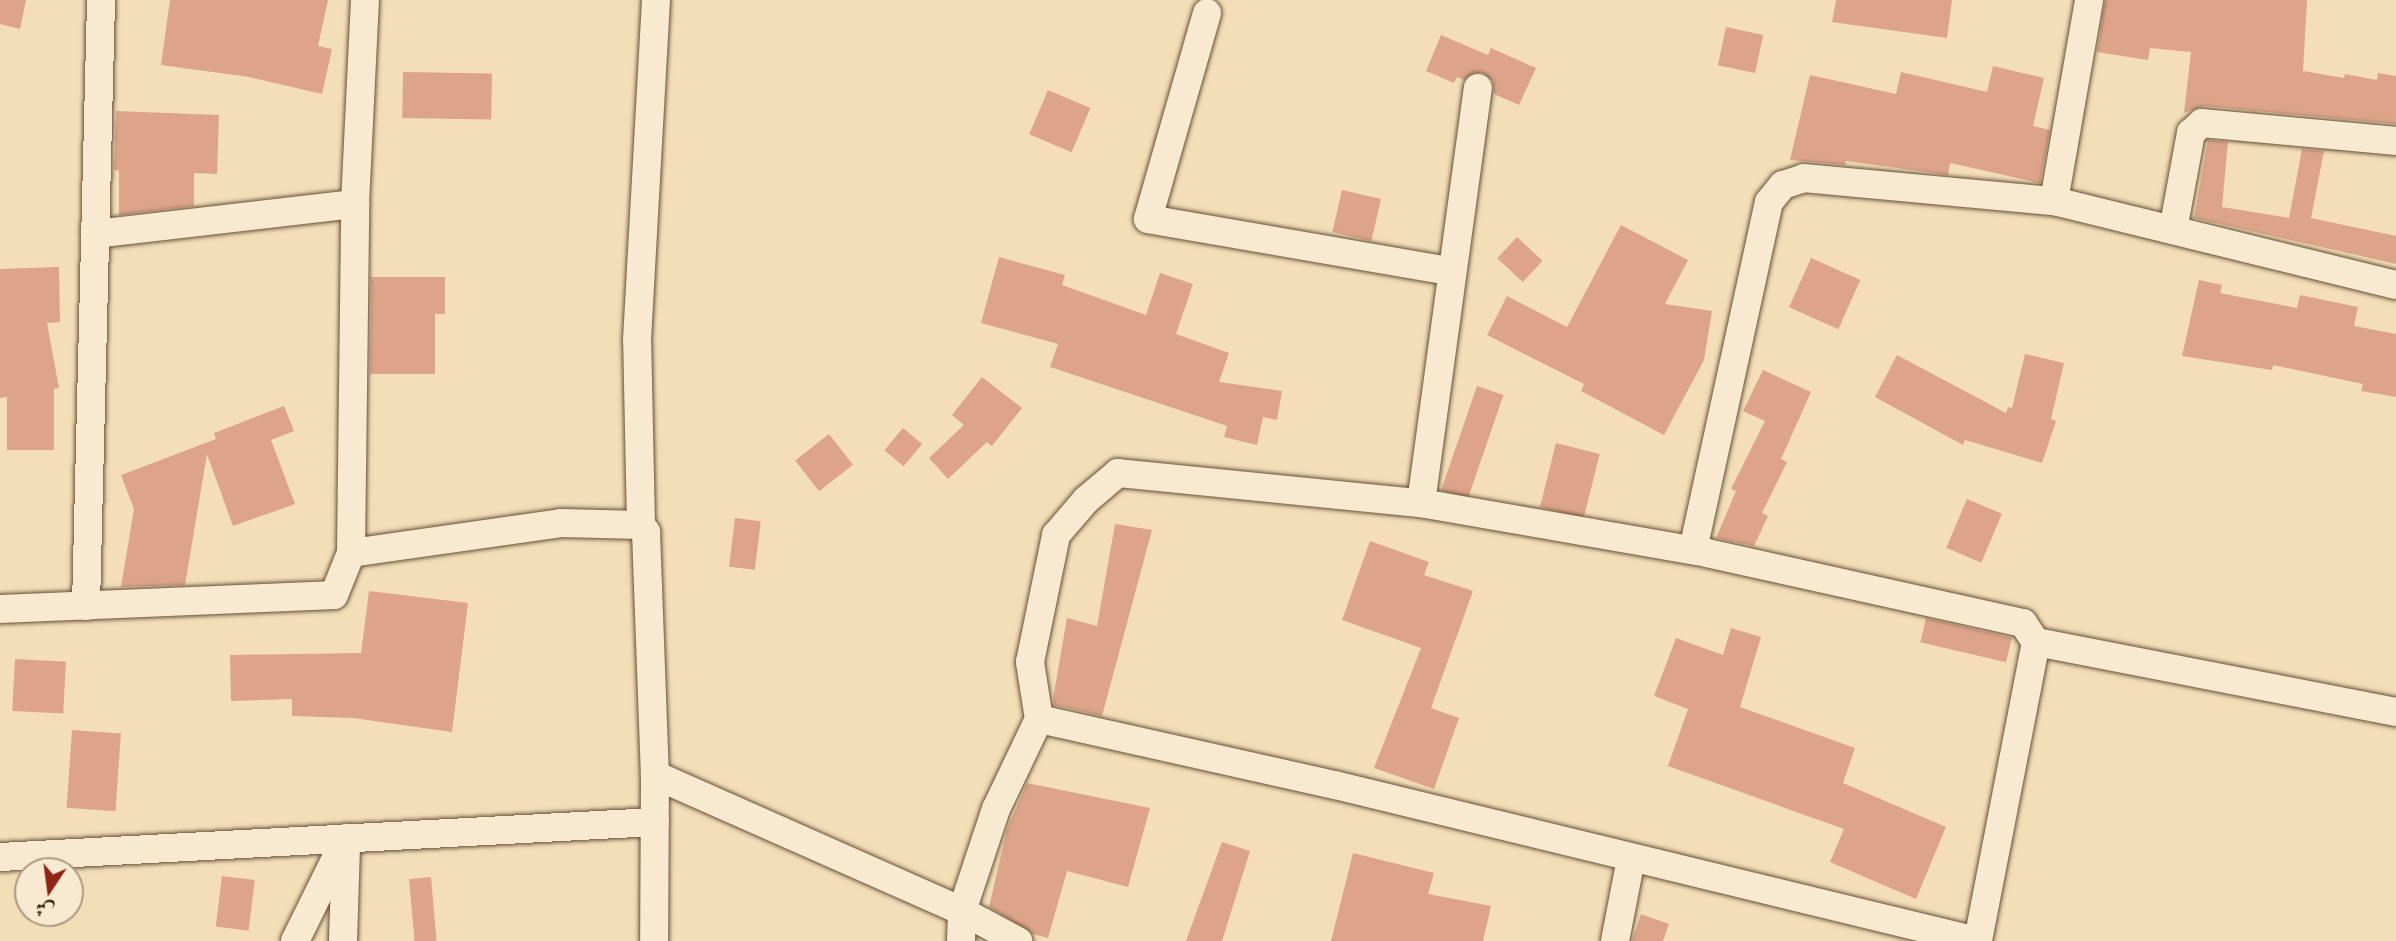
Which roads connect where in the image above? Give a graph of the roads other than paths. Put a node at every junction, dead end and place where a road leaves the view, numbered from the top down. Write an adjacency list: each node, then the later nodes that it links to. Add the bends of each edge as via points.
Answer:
1 (101, 0): 11 (street)
2 (365, 0): 9 (street)
3 (656, 0): 15 (street, via 637,340)
4 (2089, 0): 8 (street)
5 (1208, 13): 12 (street, via 1148,219)
6 (1478, 88): 12 (street)
7 (2396, 141): 10 (street, via 2202,123 2191,133)
8 (2054, 201): 10 (street); 16 (street, via 1804,178 1783,186 1769,202)
9 (355, 204): 11 (street); 17 (street)
10 (2173, 230): 13 (street)
11 (95, 234): 18 (street)
12 (1450, 271): 14 (street)
13 (2396, 285)
14 (1421, 503): 16 (street); 22 (street, via 1118,473 1086,500 1056,535 1030,662)
15 (641, 525): 17 (street, via 561,523); 23 (street, via 646,532)
16 (1693, 550): 20 (street, via 2023,623)
17 (351, 553): 18 (street, via 334,595)
18 (86, 606): 19 (street)
19 (0, 609)
20 (2036, 642): 21 (street); 35 (street)
21 (2396, 712)
22 (1039, 719): 27 (street, via 1335,785); 28 (street, via 996,809)
23 (655, 775): 24 (street); 28 (street)
24 (655, 822): 25 (street); 31 (street)
25 (346, 838): 26 (street); 29 (street); 30 (street)
26 (0, 857)
27 (1631, 859): 34 (street); 35 (street)
28 (962, 911): 32 (street); 33 (street)
29 (295, 941)
30 (343, 941)
31 (654, 941)
32 (961, 941)
33 (1018, 941)
34 (1615, 941)
35 (1977, 941)

